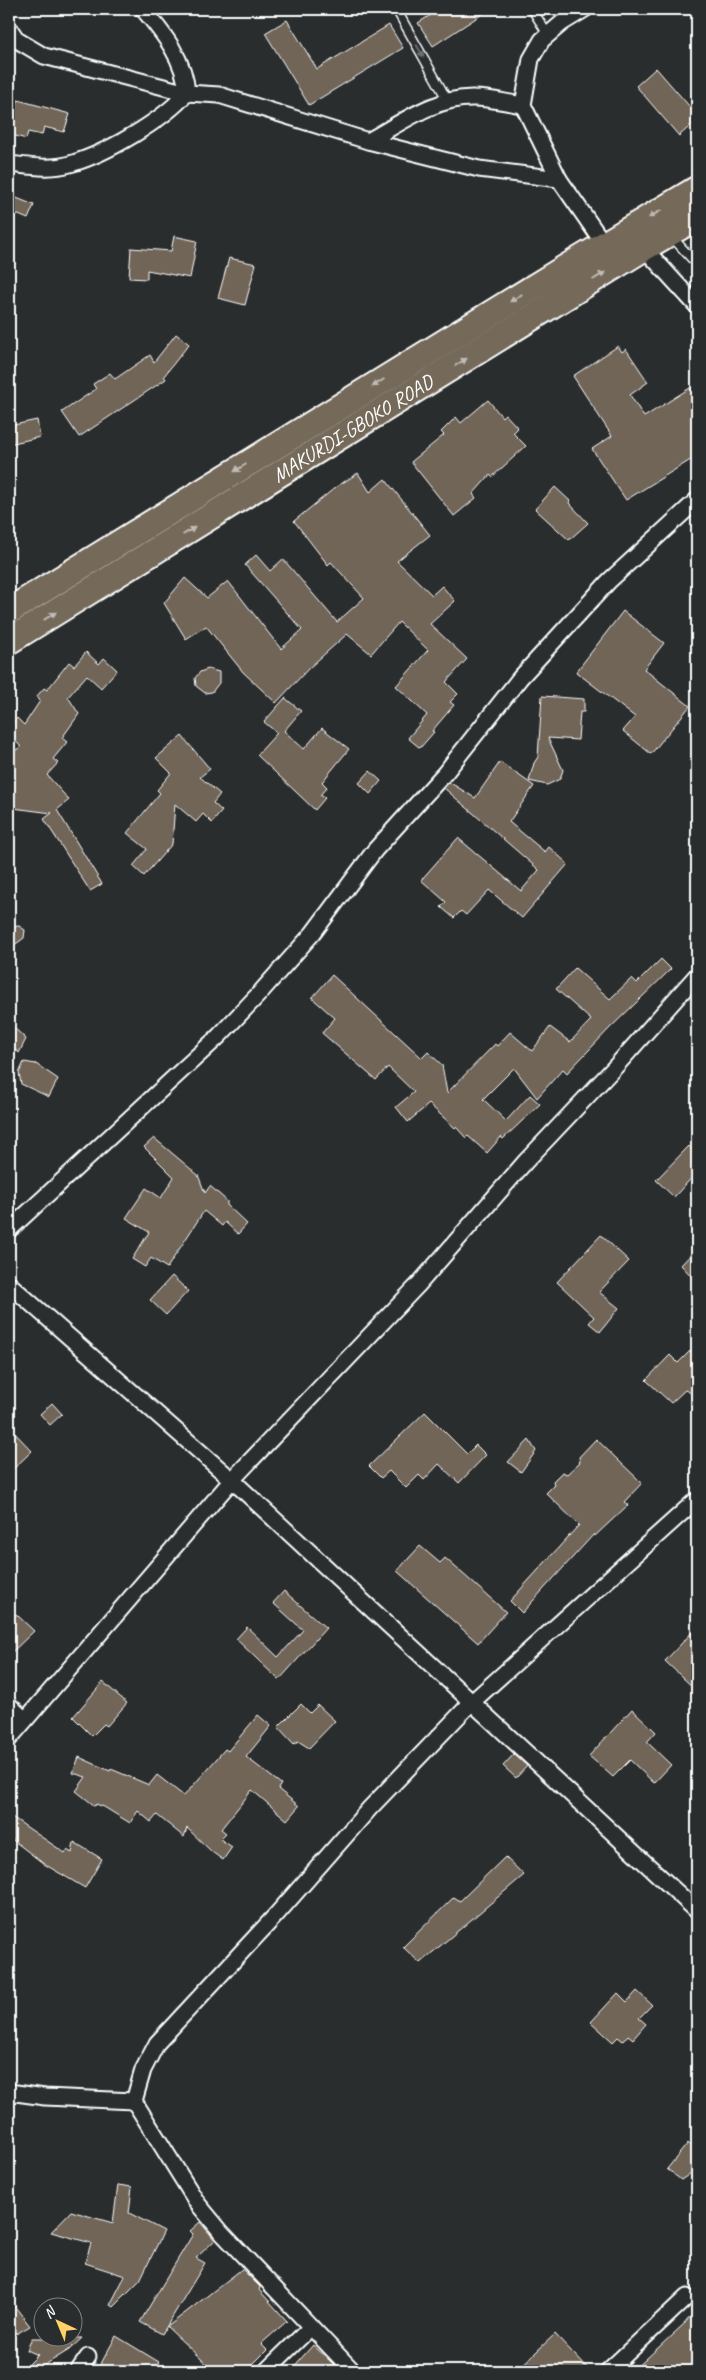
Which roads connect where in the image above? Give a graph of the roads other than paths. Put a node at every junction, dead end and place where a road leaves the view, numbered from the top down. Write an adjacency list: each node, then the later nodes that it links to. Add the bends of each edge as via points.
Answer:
1 (143, 9): 7 (street, via 179,60 186,75)
2 (396, 9): 8 (lane, one-way to 8)
3 (532, 9): 6 (lane)
4 (585, 9): 6 (street)
5 (9, 28): 7 (street, via 17,40 44,56)
6 (548, 35): 9 (street, via 531,59)
7 (186, 93): 10 (street, via 219,95); 11 (street, via 159,119 98,153 69,164 45,168)
8 (448, 101): 9 (street, via 474,98); 10 (street, via 430,107)
9 (523, 106): 12 (street)
10 (368, 141): 12 (street, via 479,169)
11 (9, 164)
12 (559, 179): 16 (street)
13 (697, 189): 16 (main road, one-way to 16)
14 (697, 217): 15 (main road, MAKURDI-GBOKO ROAD)
15 (669, 234): 17 (main road, MAKURDI-GBOKO ROAD); 18 (lane, via 692,259)
16 (604, 244): 21 (main road, one-way to 21)
17 (644, 248): 19 (street); 22 (main road, MAKURDI-GBOKO ROAD, one-way to 17)
18 (697, 260)
19 (697, 306)
20 (697, 500): 24 (street, via 609,581 520,678 445,773 375,850 313,933 258,995 219,1036)
21 (9, 611)
22 (9, 641)
23 (697, 975): 26 (street, via 418,1285)
24 (9, 1230)
25 (9, 1284): 26 (street)
26 (232, 1480): 28 (street); 30 (street)
27 (696, 1502): 28 (street)
28 (472, 1703): 32 (street); 34 (street, via 370,1808 157,2043 143,2070)
29 (9, 1705): 30 (street)
30 (25, 1720): 31 (street)
31 (9, 1739)
32 (697, 1911)
33 (9, 2092): 34 (street)
34 (134, 2101): 36 (street, via 198,2204)
35 (688, 2298): 41 (street)
36 (311, 2328): 39 (street); 40 (street)
37 (88, 2357): 38 (street)
38 (78, 2371)
39 (266, 2371)
40 (353, 2371)
41 (608, 2371)

